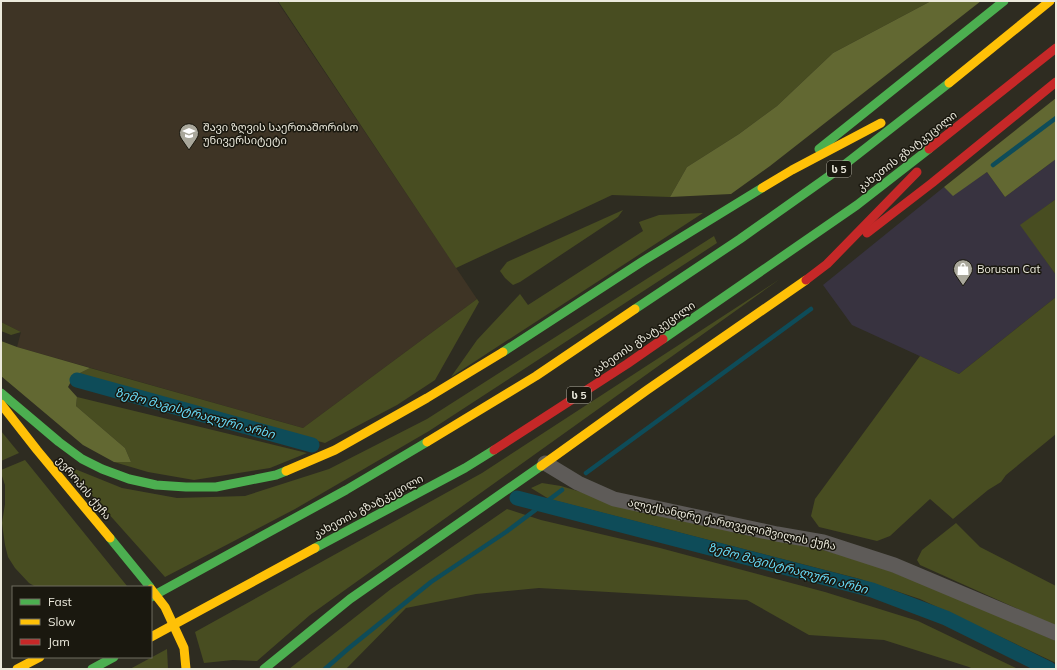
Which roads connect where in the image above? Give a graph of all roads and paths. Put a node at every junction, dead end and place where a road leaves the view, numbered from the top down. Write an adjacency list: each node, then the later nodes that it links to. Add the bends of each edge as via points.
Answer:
1 (1004, 1): 7 (main road)
2 (1050, 1): 5 (main road, ს 5)
3 (1056, 48): 6 (main road, კახეთის გზატკეცილი / ს 5)
4 (1056, 82): 11 (main road)
5 (934, 95): 7 (main road); 10 (main road, ს 5, via 839,169)
6 (978, 110): 11 (main road); 19 (main road, კახეთის გზატკეცილი / ს 5, via 857,205 627,364 529,428 465,468)
7 (792, 170): 8 (main road); 12 (main road, via 706,221 446,387 335,450 276,475 216,487 156,485 129,479 82,459)
8 (778, 188)
9 (759, 214): 10 (main road)
10 (740, 239): 17 (main road, ს 5, via 536,376 463,421 346,490)
11 (827, 264): 14 (main road)
12 (1, 393)
13 (1, 404): 15 (main road, ევროპის ქუჩა)
14 (545, 463): 18 (street, ალექსანდრე ქართველიშვილის ქუჩა, via 578,483 614,499 823,542 894,565); 25 (main road, via 350,599)
15 (148, 586)
16 (152, 591): 24 (main road, ევროპის ქუჩა, bridge, via 165,607 184,648)
17 (152, 596)
18 (1056, 633)
19 (152, 636)
20 (38, 658): 22 (main road)
21 (112, 658): 23 (main road)
22 (16, 669)
23 (92, 669)
24 (186, 669)
25 (264, 669)

